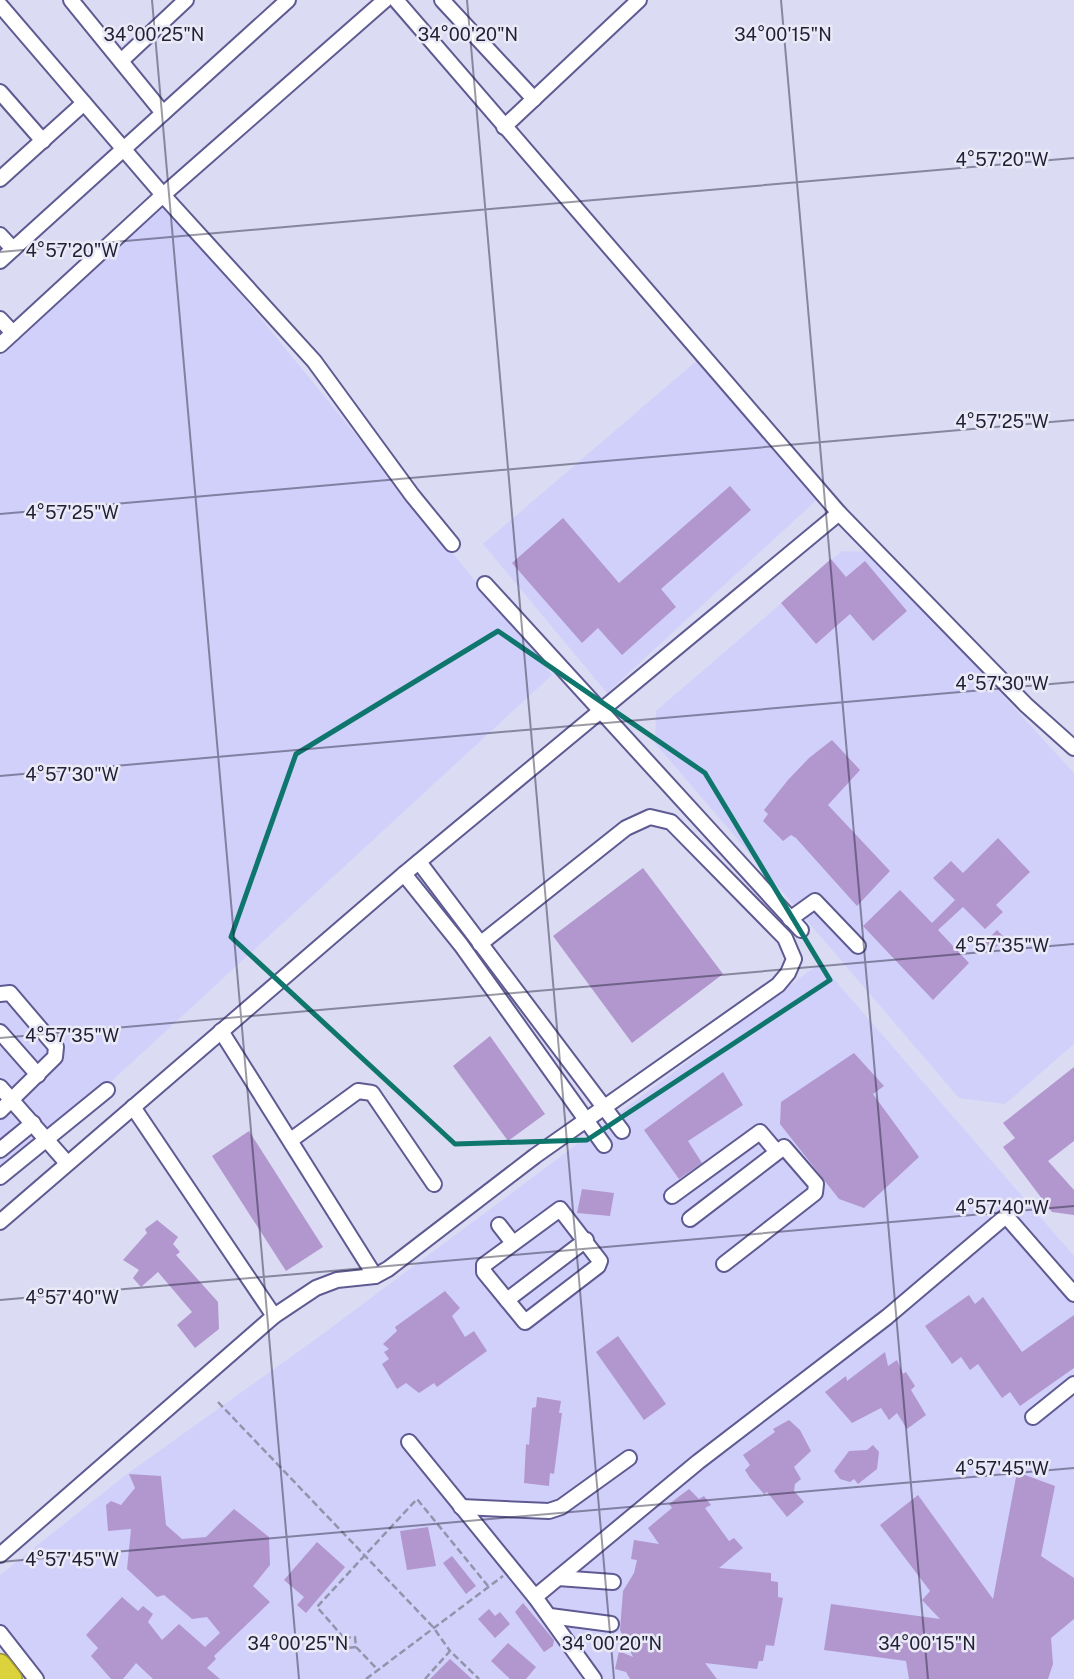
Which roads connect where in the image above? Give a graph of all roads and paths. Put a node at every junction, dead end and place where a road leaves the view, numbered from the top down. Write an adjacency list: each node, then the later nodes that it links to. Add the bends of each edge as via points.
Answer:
1 (71, 0): 9 (street)
2 (186, 0): 9 (street)
3 (288, 0): 13 (street)
4 (385, 0): 18 (street)
5 (396, 0): 14 (street)
6 (442, 0): 11 (street)
7 (639, 0): 11 (street)
8 (0, 5): 12 (street)
9 (121, 61): 13 (street)
10 (0, 92): 15 (street)
11 (534, 99): 14 (street)
12 (84, 103): 15 (street); 16 (street)
13 (163, 113): 16 (street)
14 (504, 127): 25 (street)
15 (43, 141): 17 (street)
16 (123, 148): 18 (street); 20 (street)
17 (0, 179)
18 (163, 195): 23 (street); 26 (street, via 314,361)
19 (0, 235): 20 (street)
20 (13, 249): 21 (street)
21 (0, 261)
22 (0, 319): 23 (street)
23 (13, 333): 24 (street)
24 (0, 345)
25 (839, 513): 28 (street); 29 (street, via 1026,705)
26 (452, 544)
27 (485, 584): 28 (street)
28 (600, 711): 30 (street); 32 (street)
29 (1074, 748)
30 (419, 862): 31 (street); 33 (street)
31 (404, 874): 35 (street); 39 (street)
32 (790, 919): 34 (street); 37 (street, via 815,901)
33 (466, 926): 35 (street); 36 (street)
34 (801, 930)
35 (454, 936): 48 (street)
36 (480, 944): 46 (street); 46 (street, via 626,828 650,817 671,822 791,947 793,965 783,981)
37 (858, 946)
38 (0, 994): 41 (street, via 10,993 56,1047 55,1057)
39 (221, 1031): 45 (street); 52 (street)
40 (0, 1032): 41 (street)
41 (38, 1075): 44 (street)
42 (0, 1087): 44 (street)
43 (107, 1090): 51 (street)
44 (12, 1101): 47 (street); 49 (street)
45 (133, 1107): 56 (street); 69 (street)
46 (603, 1109): 48 (street); 50 (street)
47 (0, 1111)
48 (586, 1120): 53 (street); 66 (street)
49 (33, 1123): 51 (street); 54 (street)
50 (622, 1131)
51 (46, 1137): 56 (street); 57 (street)
52 (292, 1140): 58 (street, via 365,1089); 66 (street)
53 (604, 1144)
54 (0, 1150)
55 (777, 1152): 59 (street, via 764,1134 754,1135); 60 (street); 65 (street, via 787,1147 816,1184 815,1193)
56 (67, 1163): 61 (street)
57 (0, 1177)
58 (434, 1184)
59 (672, 1196)
60 (690, 1219)
61 (0, 1222)
62 (499, 1225): 64 (street)
63 (586, 1240): 64 (street, via 560,1209); 68 (street); 68 (street, via 598,1257 598,1266 528,1321 522,1320)
64 (513, 1243): 68 (street, via 484,1268)
65 (724, 1264)
66 (375, 1276): 69 (street, via 337,1280 316,1288)
67 (1074, 1294): 79 (street, via 1006,1216 887,1317 698,1462)
68 (508, 1300)
69 (274, 1316): 76 (street)
70 (1074, 1384): 72 (street)
71 (218, 1402): 77 (path)
72 (1033, 1417)
73 (409, 1442): 75 (street)
74 (629, 1458): 75 (street, via 561,1507)
75 (461, 1507): 78 (street)
76 (1, 1553)
77 (364, 1556): 81 (path, via 417,1499); 85 (path); 87 (path, via 317,1607)
78 (511, 1570): 81 (path); 82 (street)
79 (558, 1578): 80 (street); 82 (street)
80 (613, 1583)
81 (488, 1586): 85 (path)
82 (535, 1597): 83 (street)
83 (551, 1616): 84 (street); 97 (street)
84 (611, 1624)
85 (433, 1627): 89 (path); 91 (path)
86 (0, 1633): 93 (street)
87 (344, 1638): 88 (path, via 355,1637); 88 (path, via 345,1648)
88 (356, 1647): 91 (path)
89 (450, 1651): 95 (path); 96 (path)
90 (0, 1665): 92 (highway)
91 (378, 1670): 94 (path)
92 (11, 1679)
93 (36, 1679)
94 (366, 1679)
95 (425, 1679)
96 (479, 1679)
97 (594, 1679)

